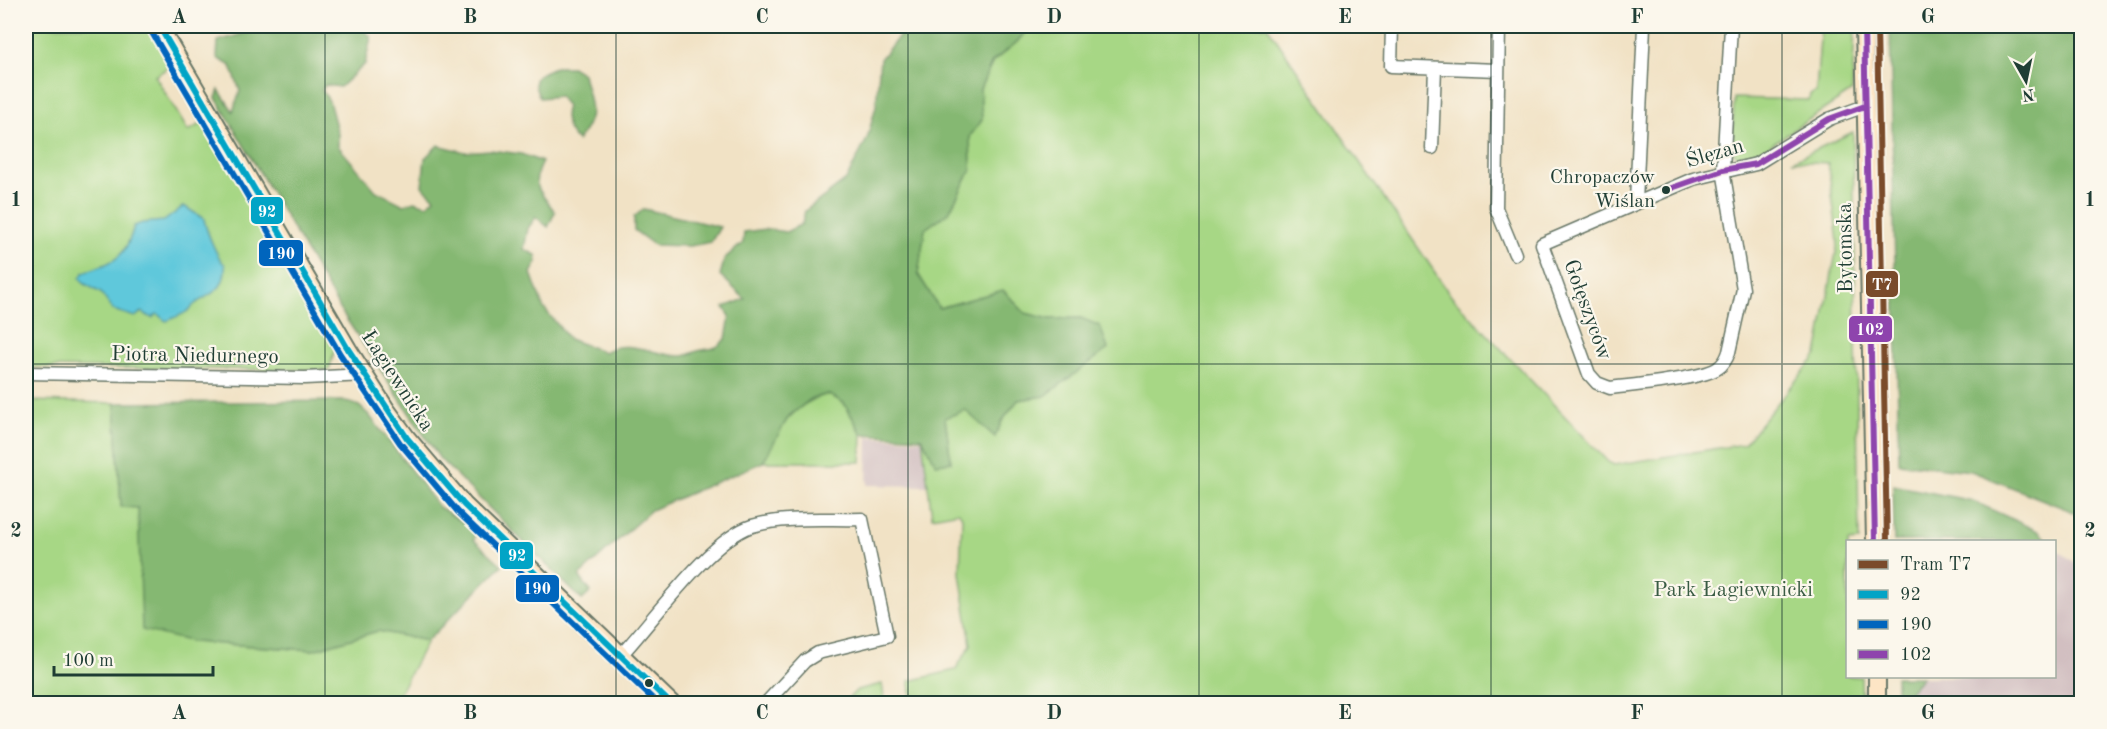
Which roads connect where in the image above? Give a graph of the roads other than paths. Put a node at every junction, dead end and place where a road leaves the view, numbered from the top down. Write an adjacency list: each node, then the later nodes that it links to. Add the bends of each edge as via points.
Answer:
1 (159, 26): 16 (street, Łagiewnicka)
2 (1392, 26): 7 (street, via 1391,66)
3 (1499, 26): 8 (street)
4 (1644, 26): 12 (street)
5 (1731, 26): 11 (street, Gołęszyców)
6 (1864, 26): 9 (street, Bytomska)
7 (1435, 68): 8 (street); 10 (street)
8 (1498, 70): 14 (street, via 1496,208)
9 (1865, 106): 11 (street, Ślęzan, via 1829,119 1756,164); 17 (street, Bytomska)
10 (1432, 148)
11 (1723, 170): 12 (street, Ślęzan); 13 (street, Gołęszyców, via 1743,289 1729,352 1725,361 1711,372 1610,388 1597,383 1589,374)
12 (1636, 202): 13 (street, Ślęzan)
13 (1542, 244)
14 (1515, 254)
15 (26, 373): 16 (street, Piotra Niedurnego, via 314,378)
16 (365, 375): 18 (street, Łagiewnicka, via 407,438 442,481)
17 (1875, 540)
18 (621, 655): 20 (street, Łagiewnicka); 21 (street, via 705,558 748,527 787,520 862,519 887,636 818,653)
19 (1877, 678): 22 (street)
20 (672, 704)
21 (765, 704)
22 (1877, 704)

